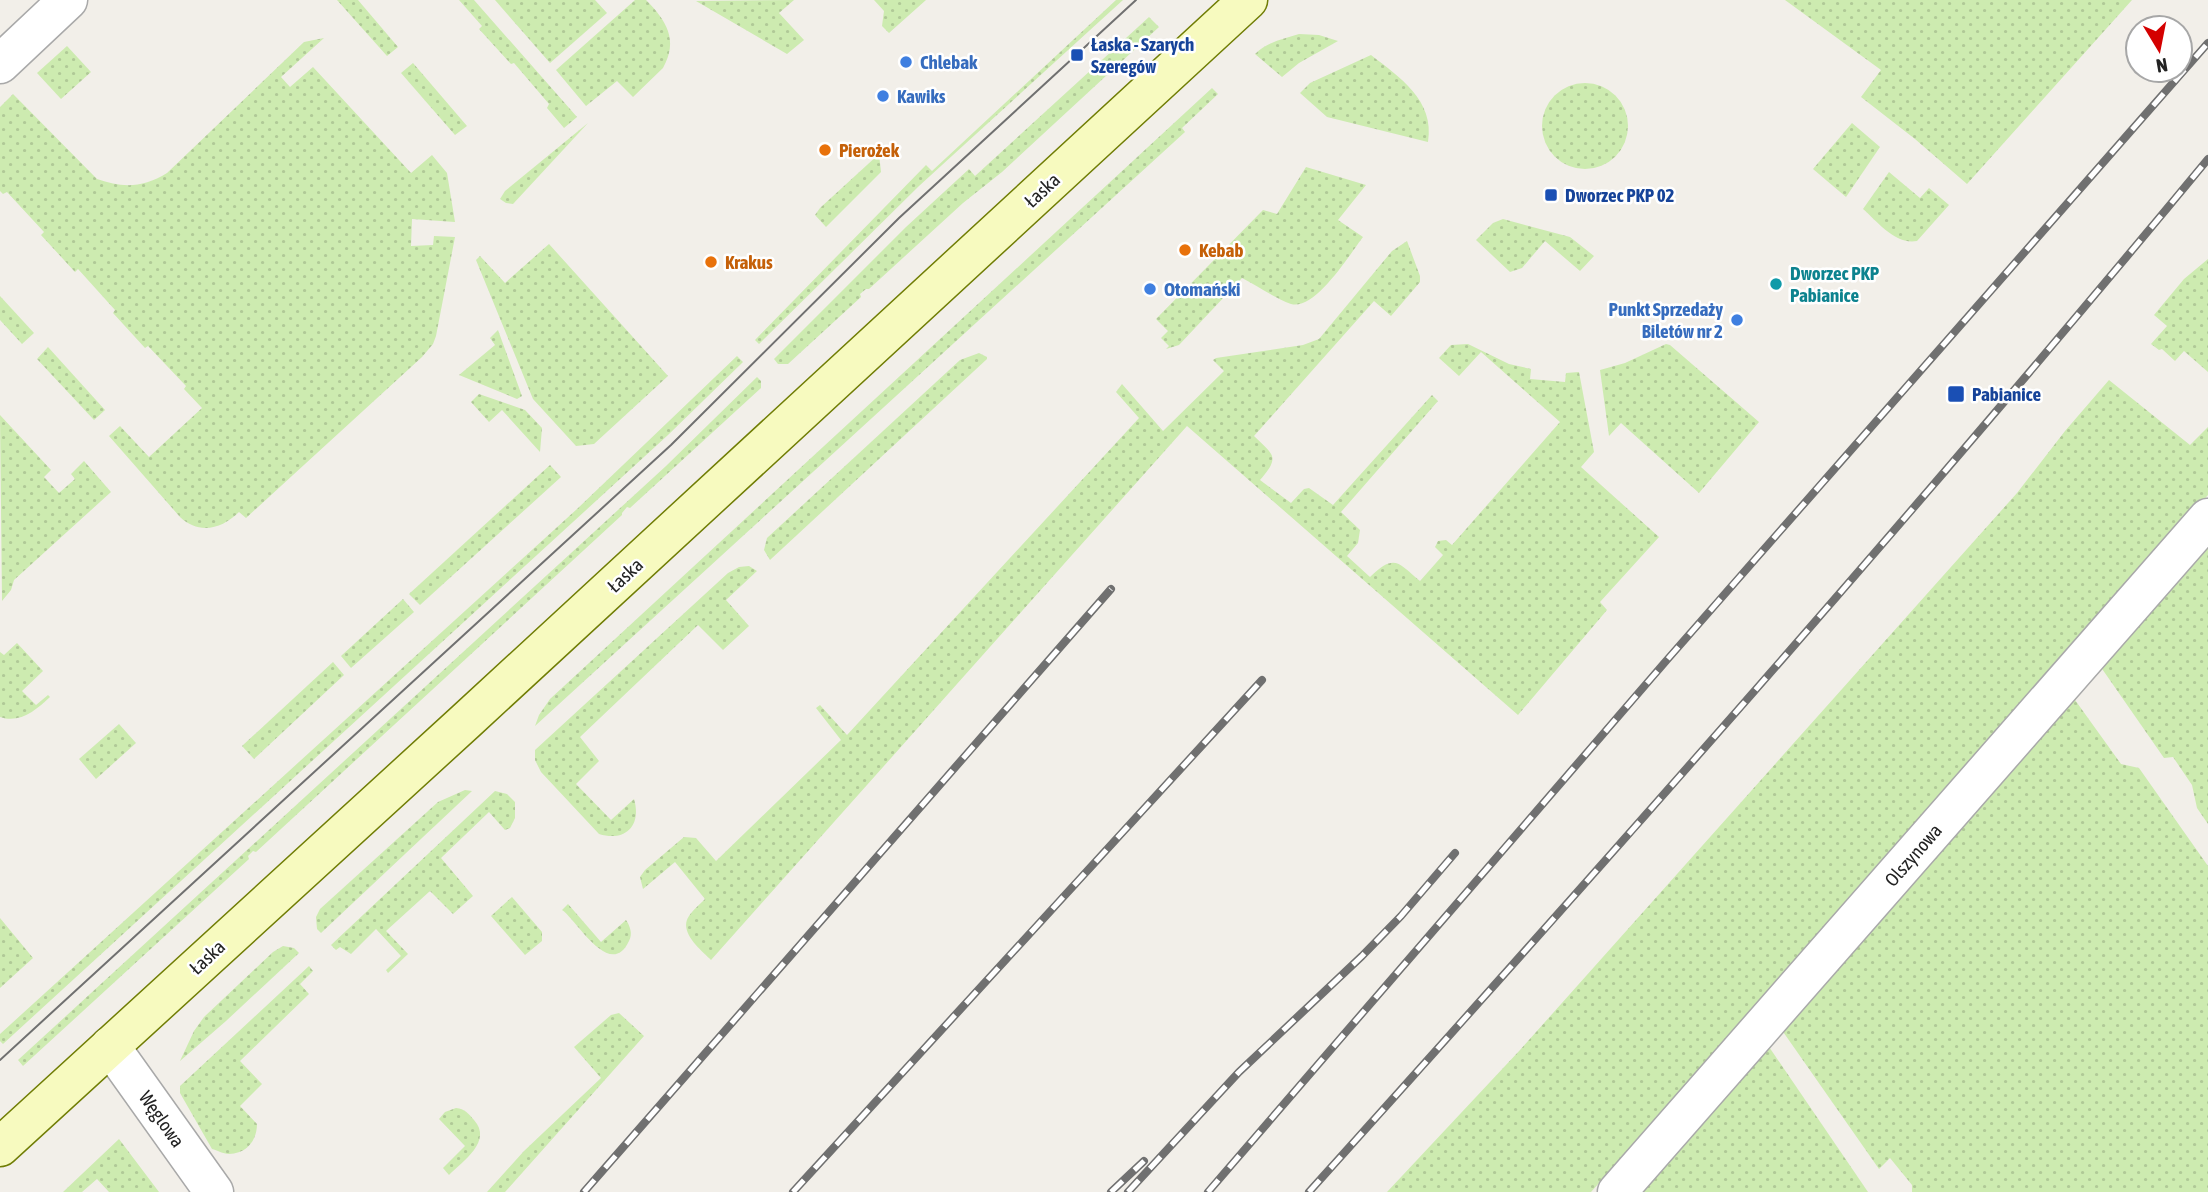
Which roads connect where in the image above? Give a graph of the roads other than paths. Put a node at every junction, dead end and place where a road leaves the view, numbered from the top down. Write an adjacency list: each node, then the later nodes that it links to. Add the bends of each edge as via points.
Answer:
1 (68, 0): 3 (street)
2 (1248, 0): 5 (main road, Łaska)
3 (0, 64)
4 (2208, 518): 8 (street, Olszynowa)
5 (110, 1046): 6 (main road, Łaska); 7 (street, Węglowa)
6 (0, 1147)
7 (214, 1192)
8 (1617, 1192)

